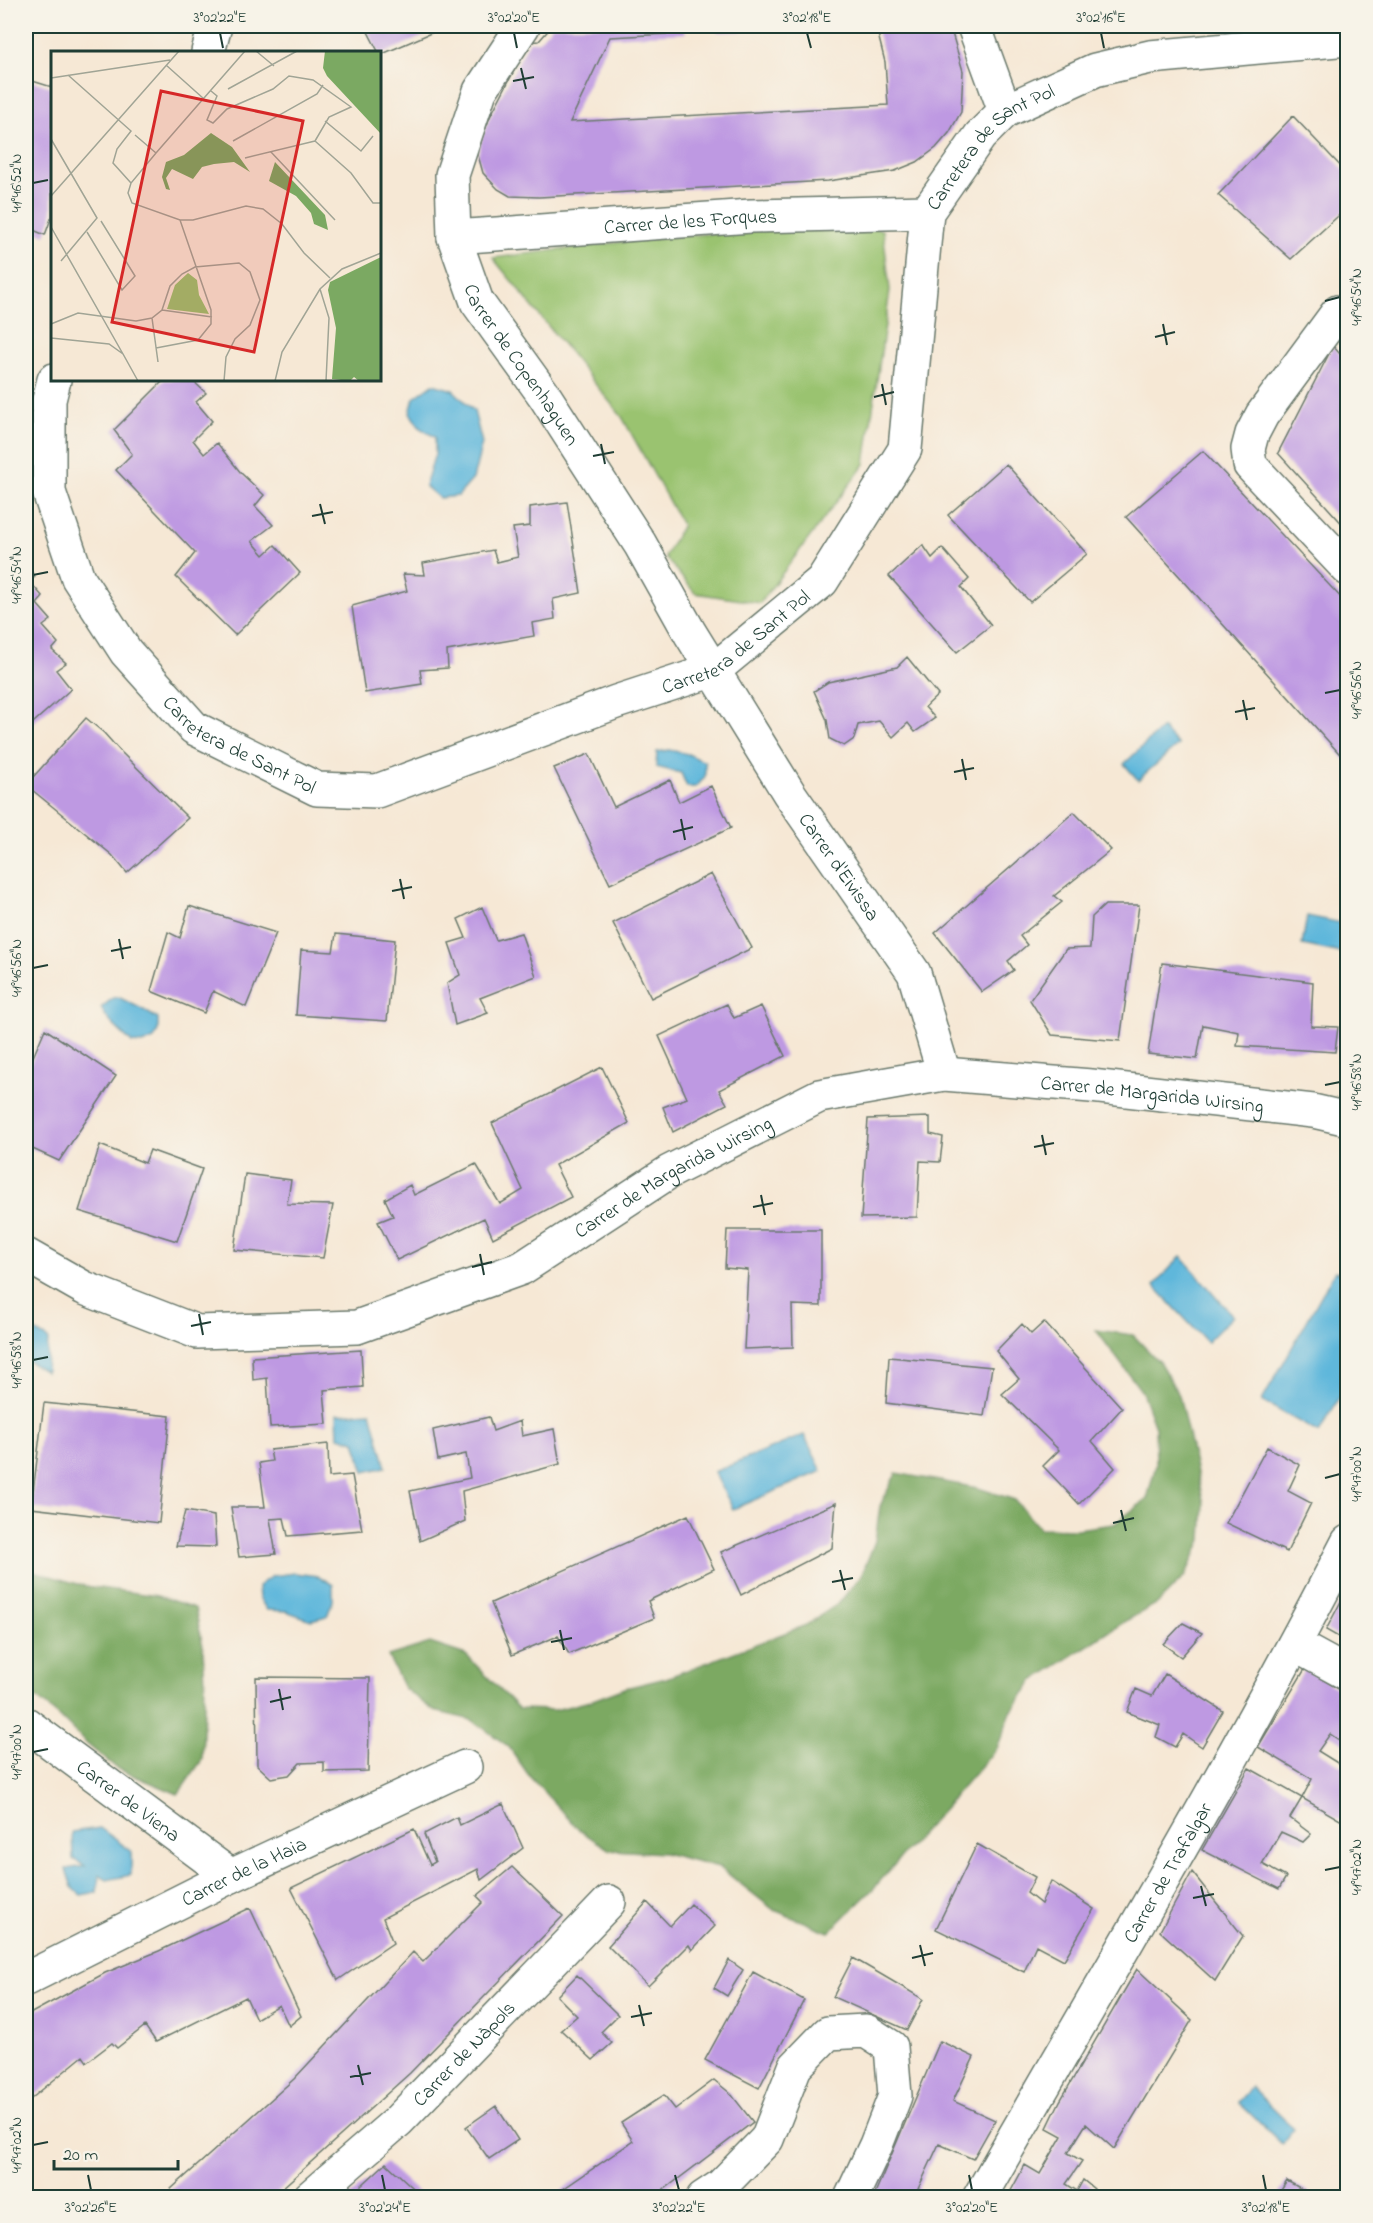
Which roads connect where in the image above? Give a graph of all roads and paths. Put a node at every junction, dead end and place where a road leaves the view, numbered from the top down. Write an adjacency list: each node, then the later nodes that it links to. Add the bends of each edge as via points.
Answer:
1 (215, 26): 5 (street)
2 (523, 26): 8 (street, Carrer de Copenhaguen, via 480,91 452,175)
3 (974, 26): 6 (street)
4 (1347, 39): 6 (street, Carretera de Sant Pol, via 1150,57 1095,70)
5 (208, 51)
6 (1005, 111): 7 (street, Carretera de Sant Pol, via 980,136)
7 (927, 212): 8 (street, Carrer de les Forques, via 751,216); 12 (street, Carretera de Sant Pol, via 905,449 822,581)
8 (454, 237): 12 (street, Carrer de Copenhaguen, via 477,302 544,395)
9 (1347, 322): 11 (street, via 1338,312 1262,414 1248,448 1250,465)
10 (54, 381): 12 (street, Carretera de Sant Pol, via 49,400 49,492 78,578 126,652 194,728 317,789 377,790)
11 (1347, 569)
12 (714, 670): 13 (street, Carrer d'Eivissa, via 789,793 914,973)
13 (944, 1074): 14 (street, Carrer de Margarida Wirsing, via 1103,1087 1313,1111); 15 (street, Carrer de Margarida Wirsing, via 819,1096 669,1172 522,1268 357,1327 197,1332 84,1288)
14 (1347, 1119)
15 (26, 1255)
16 (1347, 1542): 17 (street, Carrer de Trafalgar)
17 (1294, 1645): 18 (street); 27 (street, Carrer de Trafalgar)
18 (1347, 1674)
19 (26, 1724): 21 (street, Carrer de Viena)
20 (465, 1767): 21 (street, Carrer de la Haia)
21 (231, 1876): 23 (street, Carrer de la Haia)
22 (609, 1902): 24 (street, Carrer de Nàpols, via 398,2121)
23 (26, 1980)
24 (309, 2198)
25 (704, 2198): 26 (street, via 767,2139 795,2067 828,2033 866,2031 891,2047 895,2096)
26 (851, 2198)
27 (979, 2198)

